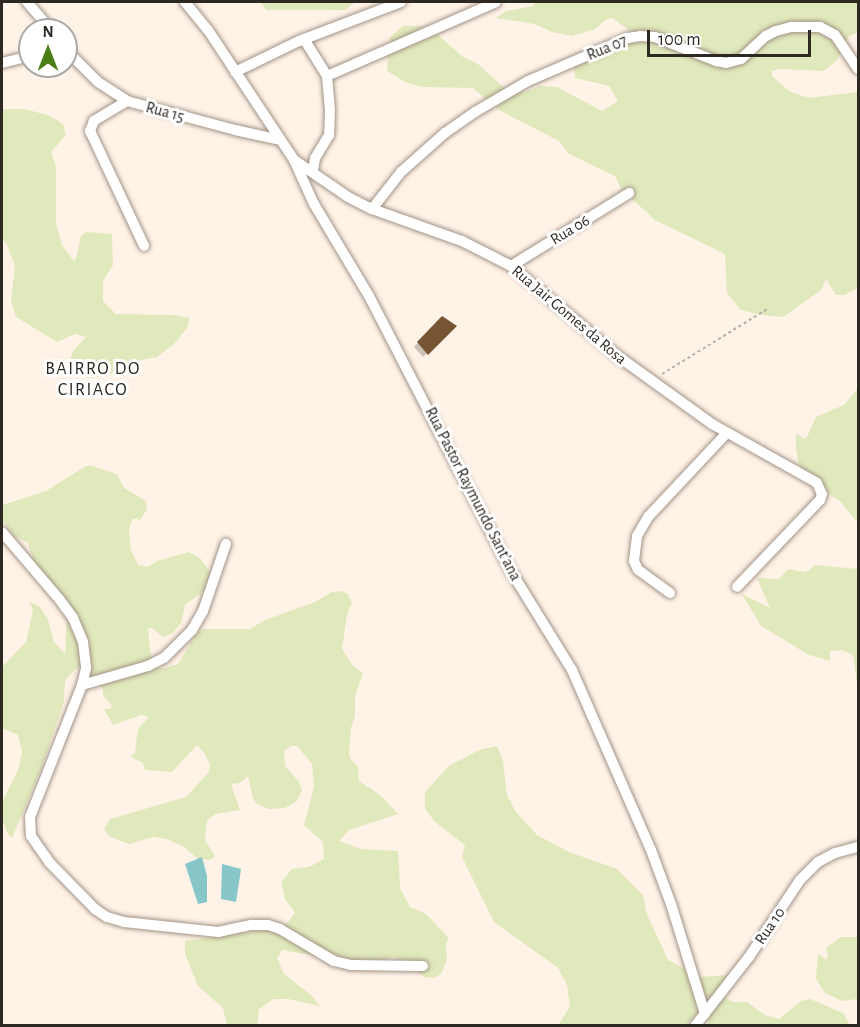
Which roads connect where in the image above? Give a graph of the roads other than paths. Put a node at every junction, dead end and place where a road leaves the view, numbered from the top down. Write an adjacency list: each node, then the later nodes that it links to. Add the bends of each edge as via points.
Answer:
1 (27, 2): 5 (street)
2 (185, 2): 11 (street, Rua Pastor Raymundo Sant’ana)
3 (401, 2): 6 (street)
4 (496, 2): 12 (street)
5 (41, 18)
6 (304, 39): 11 (street); 12 (street)
7 (18, 59): 9 (street)
8 (78, 62): 13 (street, Rua 15, via 98,82)
9 (2, 63)
10 (858, 69): 18 (street, Rua 07, via 835,35 820,27 776,31 741,59 726,63 655,37 628,38 528,81 475,112 401,172)
11 (235, 72): 14 (street, Rua Pastor Raymundo Sant’ana)
12 (327, 76): 16 (street, via 329,135)
13 (127, 101): 14 (street, Rua 15); 19 (street, via 94,121 90,131)
14 (280, 140): 15 (street, Rua Pastor Raymundo Sant’ana)
15 (294, 160): 16 (street, Rua Jair Gomes da Rosa); 29 (street, Rua Pastor Raymundo Sant’ana, via 512,573 572,670 651,850)
16 (312, 171): 18 (street, Rua Jair Gomes da Rosa)
17 (629, 193): 20 (street, Rua 06)
18 (372, 209): 20 (street, Rua Jair Gomes da Rosa, via 462,241)
19 (144, 246)
20 (511, 266): 21 (street, Rua Jair Gomes da Rosa, via 615,354)
21 (727, 433): 24 (street, Rua Jair Gomes da Rosa, via 818,483 822,494); 25 (street, via 648,517 638,536 634,561 638,570)
22 (2, 532): 26 (street, via 73,618 83,642 86,668)
23 (226, 544): 26 (street, via 203,611 192,630 164,658)
24 (737, 587)
25 (670, 593)
26 (82, 685): 28 (street, via 29,826 35,844 49,862 95,909 107,917 149,927 218,932 268,925 334,961)
27 (858, 847): 29 (street, Rua 10, via 818,862 801,880)
28 (423, 966)
29 (705, 1014): 30 (street, Rua 10)
30 (695, 1026)

